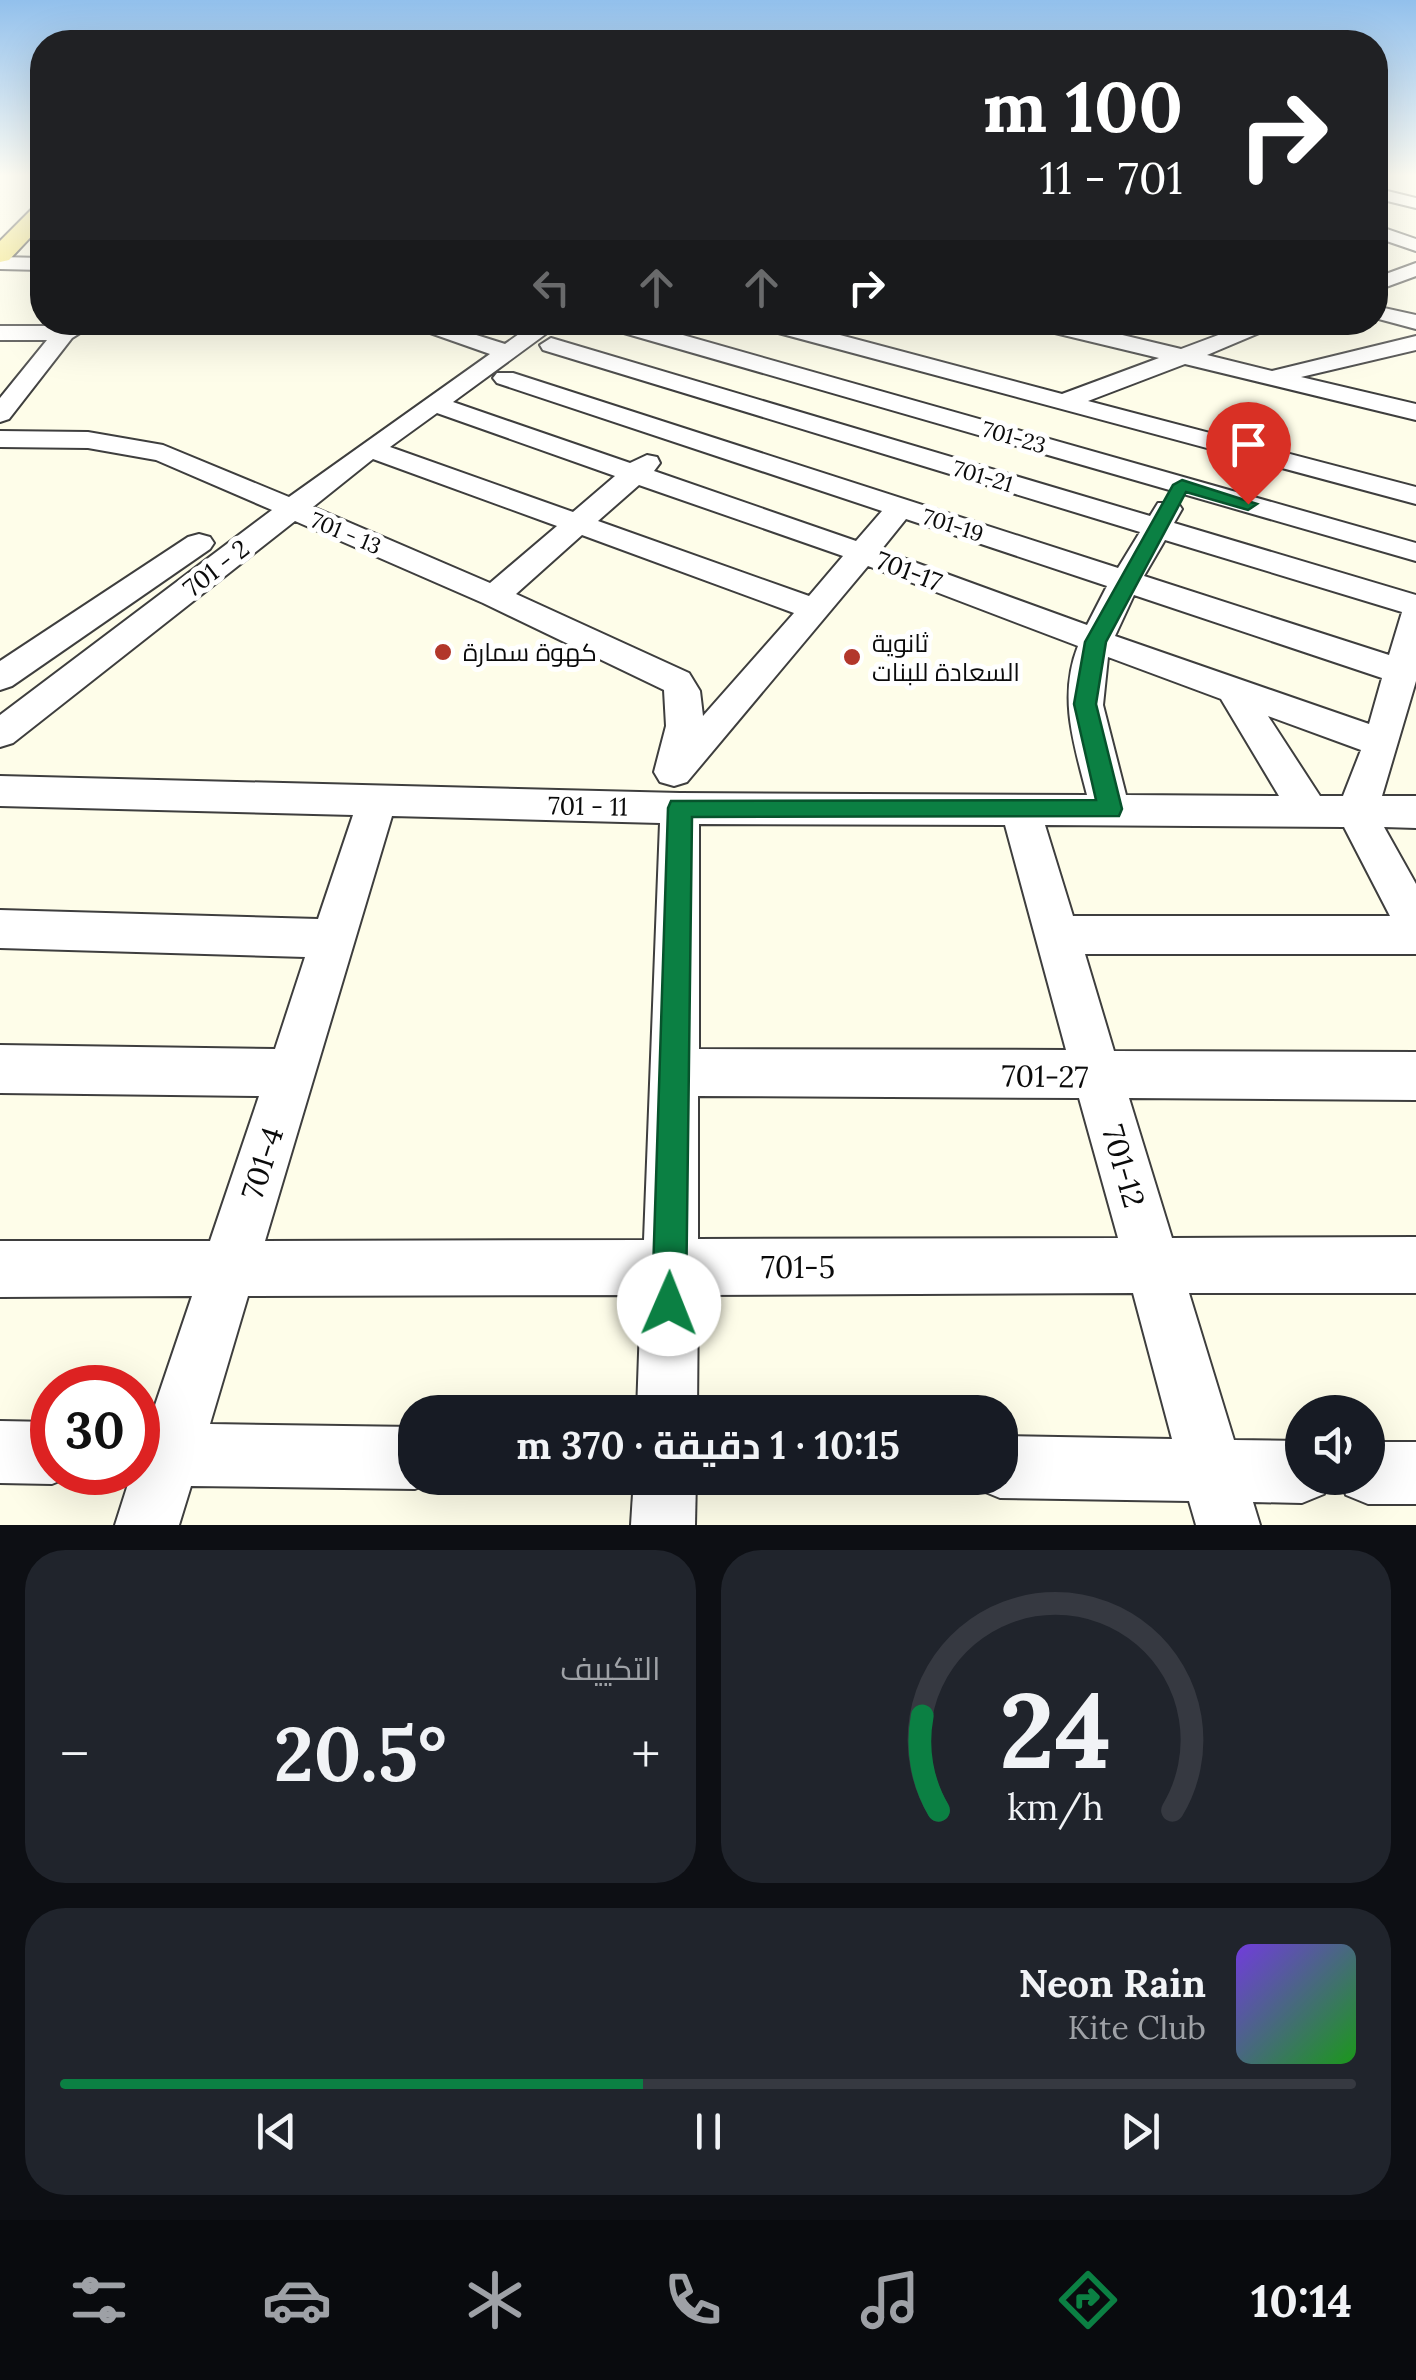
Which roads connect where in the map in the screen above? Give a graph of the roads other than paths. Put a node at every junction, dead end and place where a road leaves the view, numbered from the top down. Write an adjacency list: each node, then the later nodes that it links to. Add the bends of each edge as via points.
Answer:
1 (0, 264): 2 (street)
2 (30, 264)
3 (1416, 270): 4 (street)
4 (1388, 279)
5 (1388, 283): 6 (street)
6 (1416, 290)
7 (1388, 315): 8 (street)
8 (1416, 322)
9 (30, 331): 10 (street)
10 (0, 333)
11 (67, 335): 32 (street)
12 (439, 335): 23 (street, 701-19)
13 (550, 335): 23 (street, 701 - 2)
14 (554, 335): 28 (street, 701-21)
15 (656, 335): 24 (street, 701-23)
16 (794, 335): 24 (street)
17 (813, 335): 26 (street)
18 (1091, 335): 22 (street)
19 (1239, 335): 22 (street)
20 (1416, 343): 21 (street)
21 (1369, 355): 25 (street); 27 (street)
22 (1181, 357): 27 (street); 29 (street)
23 (507, 365): 30 (street, 701 - 2); 34 (street, 701-19)
24 (760, 365): 28 (street); 33 (street, 701-23)
25 (1400, 367)
26 (965, 375): 29 (street); 33 (street)
27 (1268, 377): 31 (street)
28 (722, 397): 34 (street); 38 (street, 701-21)
29 (1062, 402): 35 (street)
30 (434, 404): 37 (street, 701 - 2); 39 (street, 701-17)
31 (1416, 412)
32 (0, 414)
33 (932, 414): 38 (street); 40 (street, 701-23)
34 (679, 435): 38 (street, 701-19); 39 (street)
35 (1186, 436): 40 (street); 41 (street)
36 (0, 439): 43 (street, 701 - 13, via 88,440 163,453)
37 (370, 449): 43 (street, 701 - 2); 44 (street)
38 (881, 473): 42 (street, 701-19); 45 (street, 701-21)
39 (633, 475): 44 (street); 48 (street, 701-17)
40 (1171, 482): 45 (street); 47 (street, 701-23)
41 (1416, 496)
42 (900, 508): 48 (street); 49 (street, 701-19)
43 (291, 510): 50 (street, 701 - 13); 58 (street, 701 - 2)
44 (576, 524): 50 (street); 52 (street)
45 (1158, 528): 49 (street); 51 (street, 701-21)
46 (198, 543): 56 (street)
47 (1416, 552)
48 (862, 553): 52 (street); 54 (street, 701-17)
49 (1128, 582): 54 (street); 55 (street, 701-19)
50 (494, 596): 61 (street, 701 - 13, via 678,682 686,704)
51 (1416, 606)
52 (815, 609): 61 (street)
53 (1416, 616): 55 (street)
54 (1096, 642): 57 (street, 701-17); 64 (street, via 1085,704)
55 (1402, 672): 59 (street)
56 (0, 678)
57 (1233, 690): 59 (street, 701-17); 65 (street)
58 (0, 734)
59 (1382, 743): 66 (street)
60 (0, 791): 62 (street, 701 - 11)
61 (665, 796): 62 (street, 701 - 11); 63 (street, 701 - 11); 74 (street)
62 (376, 802): 72 (street, 701-4)
63 (1020, 808): 64 (street, 701 - 11); 70 (street, 701-12)
64 (1110, 809): 65 (street, 701 - 11)
65 (1309, 812): 66 (street, 701 - 11)
66 (1356, 812): 67 (street, 701 - 11); 68 (street)
67 (1416, 812)
68 (1416, 924)
69 (0, 929): 72 (street)
70 (1057, 935): 71 (street); 76 (street, 701-12)
71 (1416, 935)
72 (333, 939): 75 (street, 701-4)
73 (0, 1069): 75 (street)
74 (674, 1072): 76 (street, 701-27); 80 (street)
75 (290, 1073): 82 (street, 701-4)
76 (1098, 1076): 77 (street, 701-27); 78 (street, 701-12)
77 (1416, 1076)
78 (1153, 1266): 79 (street, 701-5); 80 (street, 701-5); 95 (street, 701-12)
79 (1416, 1266)
80 (670, 1267): 82 (street, 701-5); 83 (street)
81 (0, 1269): 82 (street, 701-5)
82 (228, 1269): 84 (street, 701-4)
83 (667, 1395)
84 (160, 1437)
85 (0, 1452): 86 (street)
86 (30, 1453)
87 (160, 1454): 88 (street)
88 (398, 1458)
89 (1018, 1470): 95 (street)
90 (1385, 1473): 91 (street)
91 (1416, 1474)
92 (1285, 1477): 95 (street)
93 (150, 1495): 96 (street, 701-4)
94 (664, 1495): 97 (street)
95 (1220, 1498)
96 (147, 1525)
97 (663, 1525)

